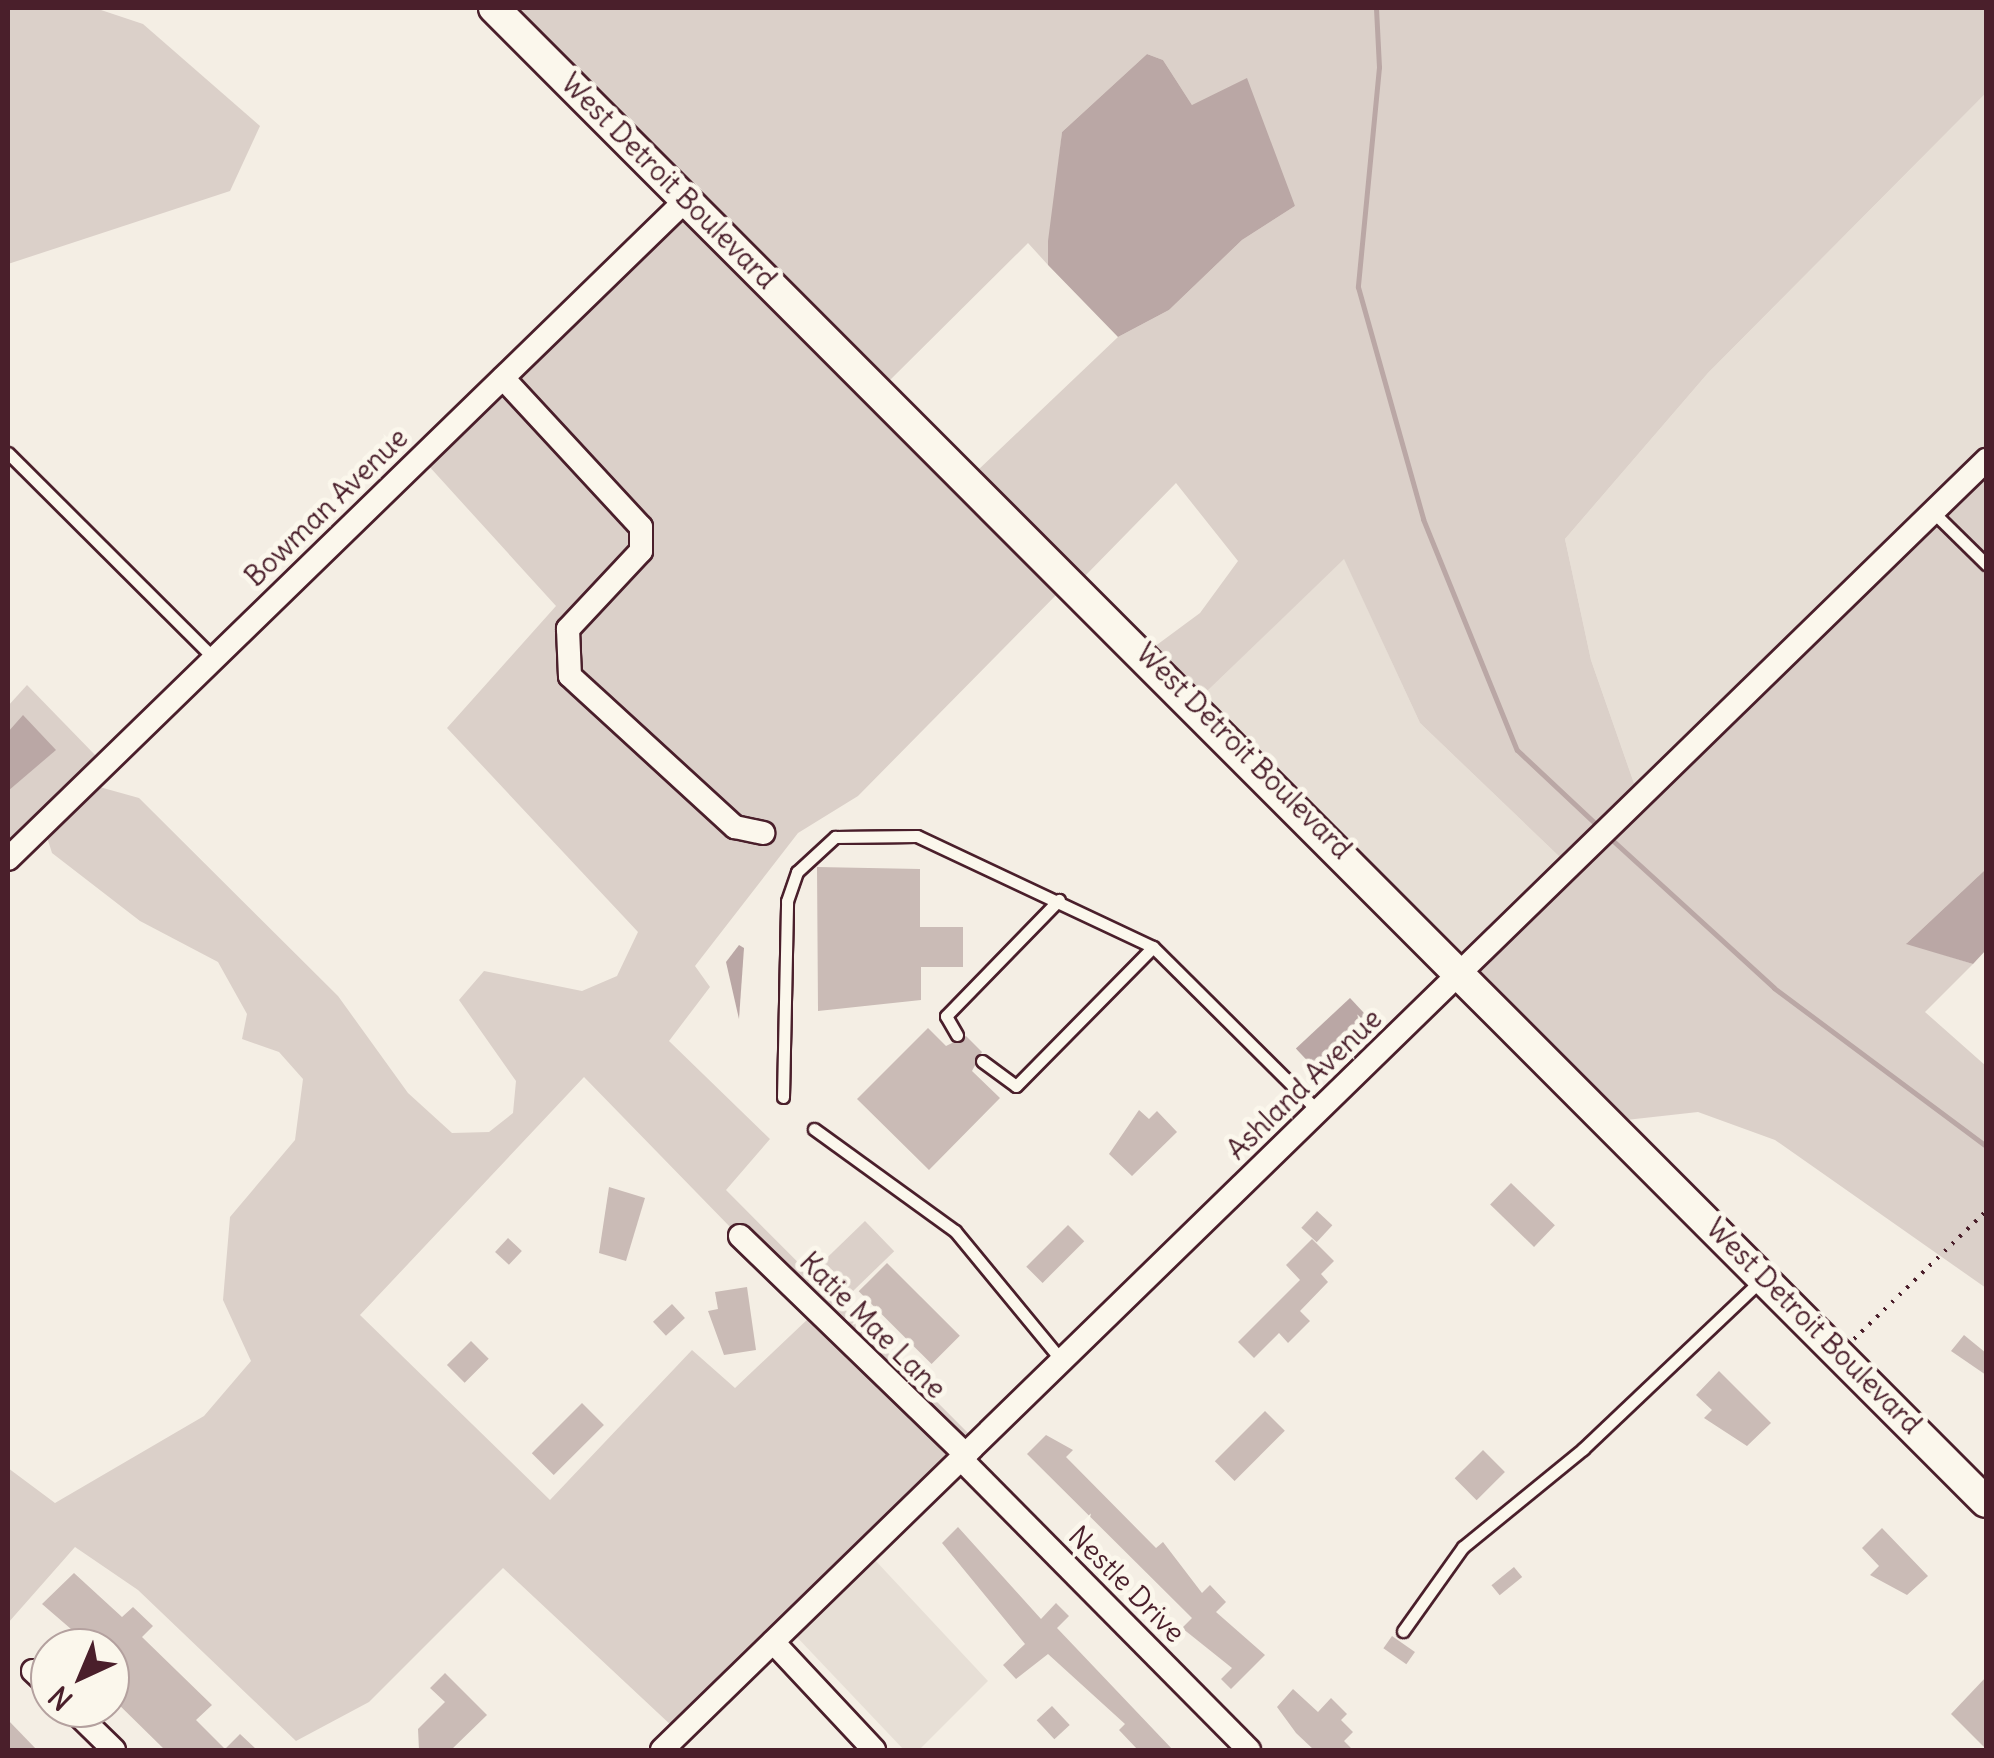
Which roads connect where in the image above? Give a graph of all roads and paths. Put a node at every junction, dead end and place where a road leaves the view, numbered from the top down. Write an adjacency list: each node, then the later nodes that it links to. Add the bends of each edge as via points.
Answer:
1 (494, 8): 2 (street, West Detroit Boulevard)
2 (687, 200): 3 (street, Bowman Avenue); 13 (street, West Detroit Boulevard)
3 (503, 378): 8 (street, Bowman Avenue); 9 (street, via 641,526 641,551 568,628 570,676 735,827)
4 (8, 453): 8 (lane)
5 (1986, 460): 6 (street, Ashland Avenue)
6 (1932, 511): 7 (lane); 13 (street, Ashland Avenue)
7 (1986, 564)
8 (214, 658): 10 (street, Bowman Avenue)
9 (763, 833)
10 (8, 858)
11 (1059, 900): 12 (lane); 14 (lane, via 946,1016); 16 (lane, via 917,836 820,844 787,901)
12 (1153, 947): 15 (lane, via 1016,1086); 17 (lane)
13 (1464, 969): 17 (street, Ashland Avenue); 21 (street, West Detroit Boulevard)
14 (956, 1035)
15 (982, 1060)
16 (782, 1098)
17 (1318, 1111): 23 (street, Ashland Avenue)
18 (814, 1129): 23 (lane, via 955,1231)
19 (1986, 1211): 22 (path)
20 (740, 1236): 24 (street, Katie Mae Lane)
21 (1764, 1276): 25 (street, West Detroit Boulevard); 26 (lane, via 1583,1449 1463,1547 1432,1603)
22 (1851, 1343)
23 (1062, 1361): 24 (street, Ashland Avenue)
24 (964, 1458): 27 (street, Ashland Avenue); 32 (street, Nestle Drive)
25 (1986, 1502)
26 (1403, 1631)
27 (773, 1642): 30 (street, Ashland Avenue); 31 (street)
28 (91, 1728): 29 (street)
29 (114, 1750)
30 (662, 1750)
31 (874, 1750)
32 (1249, 1750)

